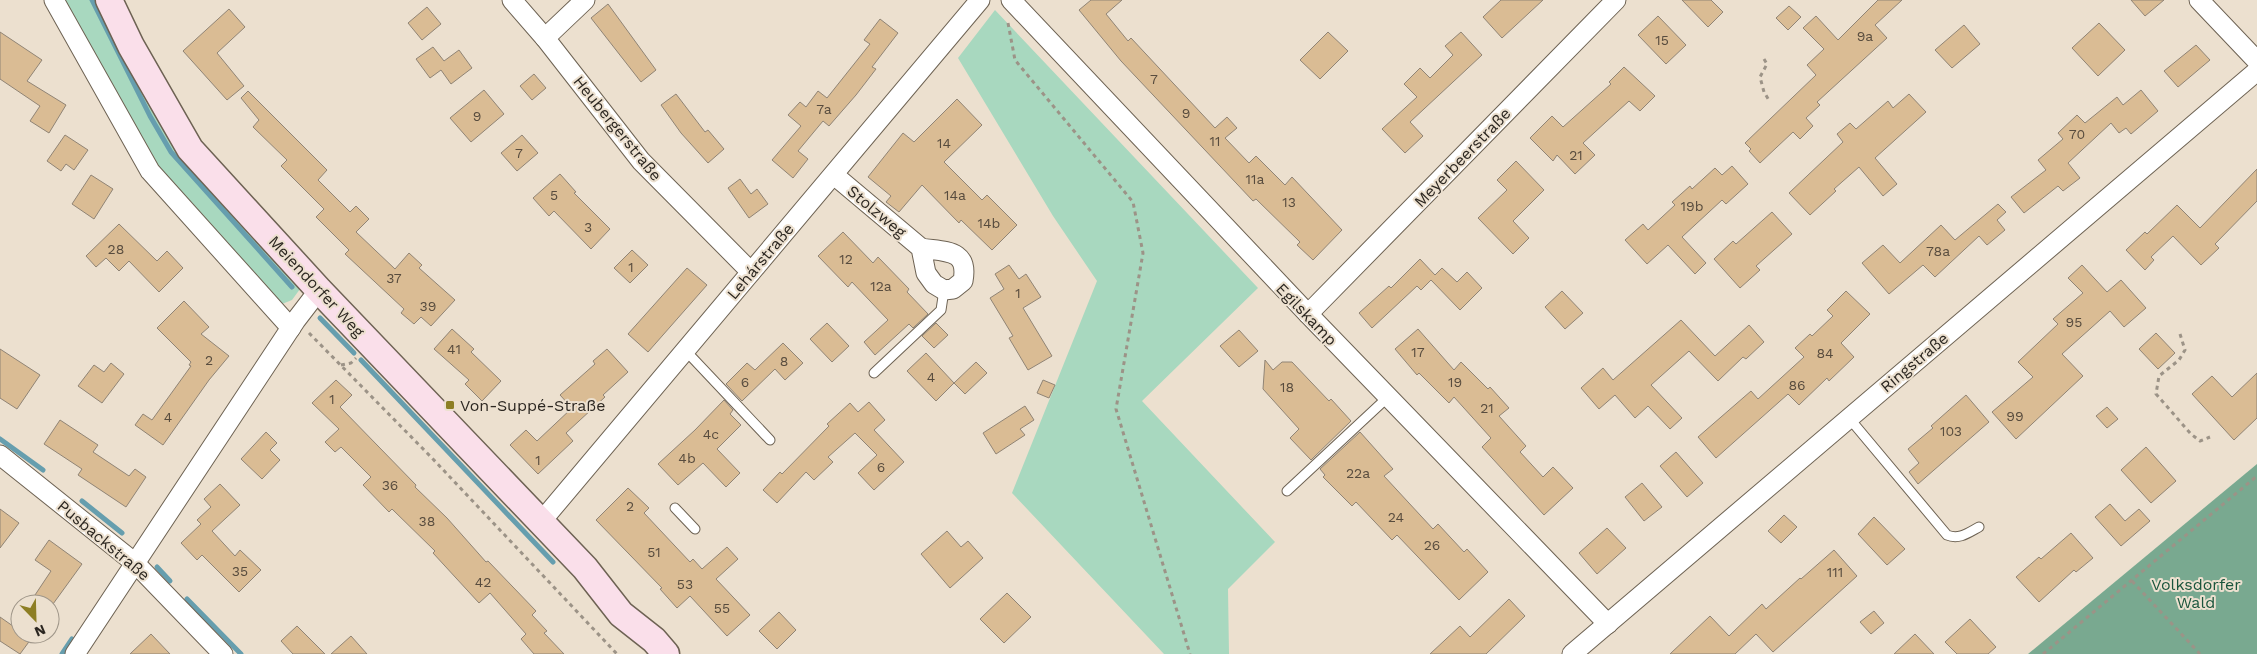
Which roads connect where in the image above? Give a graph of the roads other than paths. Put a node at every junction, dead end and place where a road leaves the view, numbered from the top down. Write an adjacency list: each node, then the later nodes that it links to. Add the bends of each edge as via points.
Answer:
1 (54, 0): 18 (street, via 150,171)
2 (109, 0): 15 (street, Meiendorfer Weg, via 131,46 190,149)
3 (512, 0): 9 (street, Heubergerstraße)
4 (585, 0): 9 (street)
5 (980, 0): 12 (street, Lehárstraße)
6 (1616, 0): 17 (street, Meyerbeerstraße)
7 (2200, 0): 10 (street)
8 (1009, 8): 17 (street, Egilskamp)
9 (545, 38): 14 (street, Heubergerstraße, via 641,161)
10 (2257, 61)
11 (2257, 71): 22 (street, Ringstraße)
12 (834, 175): 13 (street, Stolzweg); 14 (street, Lehárstraße)
13 (921, 248): 16 (street, Stolzweg, via 926,273 934,284); 16 (street, Stolzweg, via 957,255 962,261 965,270 963,281 954,289)
14 (751, 272): 19 (street, Lehárstraße)
15 (319, 290): 18 (street); 27 (street, Meiendorfer Weg)
16 (944, 290): 20 (lane, via 941,310)
17 (1308, 314): 21 (street, Egilskamp)
18 (294, 324): 31 (street)
19 (685, 350): 23 (lane); 27 (street, Lehárstraße)
20 (874, 373)
21 (1388, 397): 25 (lane); 32 (street, Egilskamp)
22 (1849, 418): 28 (lane, via 1947,535 1961,537); 32 (street, Ringstraße)
23 (770, 440)
24 (0, 455): 31 (street, Pusbackstraße)
25 (1287, 491)
26 (675, 508): 29 (lane)
27 (540, 523): 30 (street, Meiendorfer Weg)
28 (1979, 527)
29 (695, 529)
30 (562, 545): 35 (street, Meiendorfer Weg, via 599,616 620,637); 36 (street, Meiendorfer Weg, via 585,568 621,614)
31 (135, 563): 33 (street); 34 (street, Pusbackstraße)
32 (1608, 624): 37 (street, Ringstraße)
33 (75, 654)
34 (223, 654)
35 (645, 654)
36 (666, 654)
37 (1572, 654)

